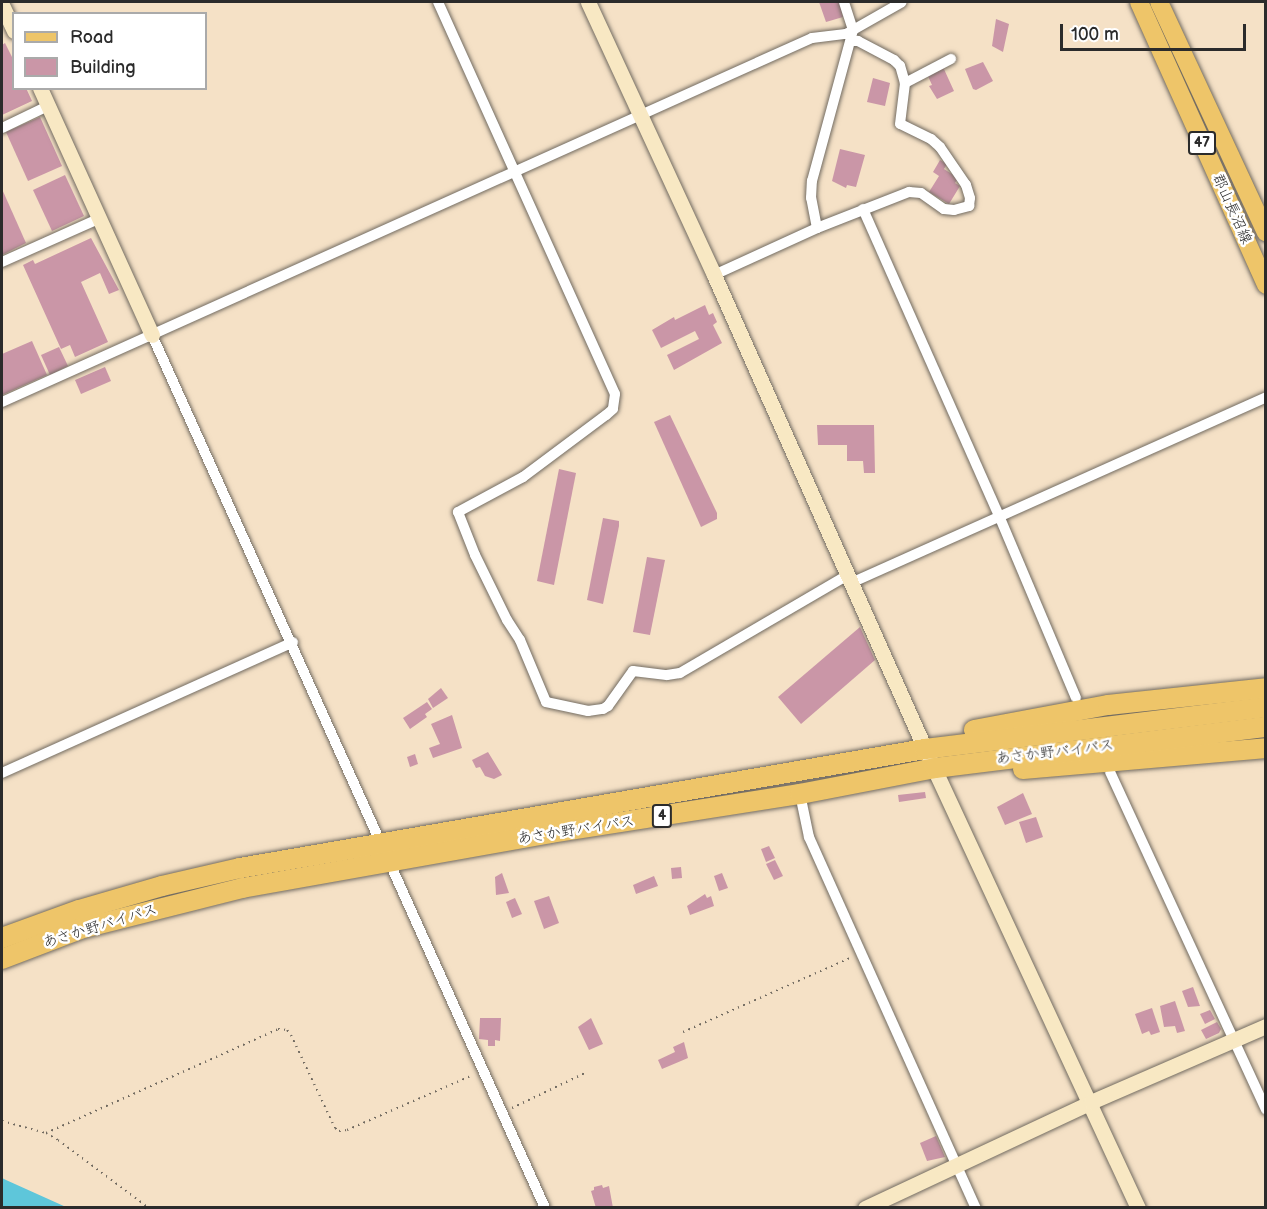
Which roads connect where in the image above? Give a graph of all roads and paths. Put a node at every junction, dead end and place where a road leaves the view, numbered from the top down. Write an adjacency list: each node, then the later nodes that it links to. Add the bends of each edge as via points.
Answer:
1 (438, 2): 16 (street)
2 (588, 2): 14 (street)
3 (844, 2): 9 (street)
4 (902, 2): 9 (street)
5 (1139, 2): 23 (main road, 郡山長沼線 / 47)
6 (1159, 2): 20 (main road, 郡山長沼線 / 47)
7 (2, 5): 8 (street)
8 (12, 27)
9 (852, 36): 11 (street, via 894,60); 14 (street, via 812,38); 19 (street, via 812,181)
10 (951, 58): 11 (street)
11 (905, 83): 17 (street, via 900,124 940,147 966,185 970,202 961,209 950,210 912,192)
12 (41, 90): 13 (street)
13 (48, 106): 15 (street); 18 (street)
14 (641, 115): 16 (street); 22 (street)
15 (2, 128)
16 (514, 171): 24 (street); 28 (street, via 615,400 610,411 523,477 458,512 546,702 588,711 603,709 633,671 680,673)
17 (863, 209): 19 (street); 27 (street)
18 (98, 219): 21 (street); 24 (street)
19 (817, 228): 22 (street)
20 (1266, 232)
21 (2, 262)
22 (714, 275): 28 (street)
23 (1266, 285)
24 (152, 335): 26 (street); 29 (street)
25 (1266, 397): 27 (street)
26 (2, 402)
27 (1000, 518): 28 (street); 31 (street)
28 (850, 579): 34 (street)
29 (293, 642): 38 (street); 40 (street)
30 (1266, 688): 34 (highway, via 1069,712 951,734)
31 (1076, 698)
32 (1266, 707): 34 (highway, あさか野バイパス / 4)
33 (1266, 727): 37 (highway, あさか野バイパス / 4)
34 (925, 748): 37 (street); 40 (highway, あさか野バイパス / 4)
35 (1266, 748): 36 (highway)
36 (1107, 767): 37 (highway, 4, via 978,773); 46 (street)
37 (935, 768): 39 (highway, あさか野バイパス / 4); 49 (street)
38 (2, 773)
39 (800, 794): 40 (highway, あさか野バイパス / 4); 42 (street, via 809,837)
40 (384, 853): 41 (highway, あさか野バイパス / 4, via 240,868 79,910); 43 (highway, あさか野バイパス / 4, via 82,928); 47 (street)
41 (2, 938)
42 (861, 953): 45 (path); 54 (street)
43 (2, 958)
44 (1266, 1026): 46 (street)
45 (683, 1032)
46 (1234, 1040): 49 (street); 50 (street)
47 (483, 1071): 51 (street); 53 (path, via 339,1131 291,1035 278,1029)
48 (585, 1073): 51 (path)
49 (1091, 1102): 54 (street); 59 (street)
50 (1266, 1110)
51 (501, 1113): 56 (street)
52 (2, 1121): 53 (path)
53 (46, 1133): 55 (path)
54 (956, 1164): 57 (street); 58 (street)
55 (148, 1208)
56 (545, 1208)
57 (865, 1208)
58 (976, 1208)
59 (1138, 1208)

